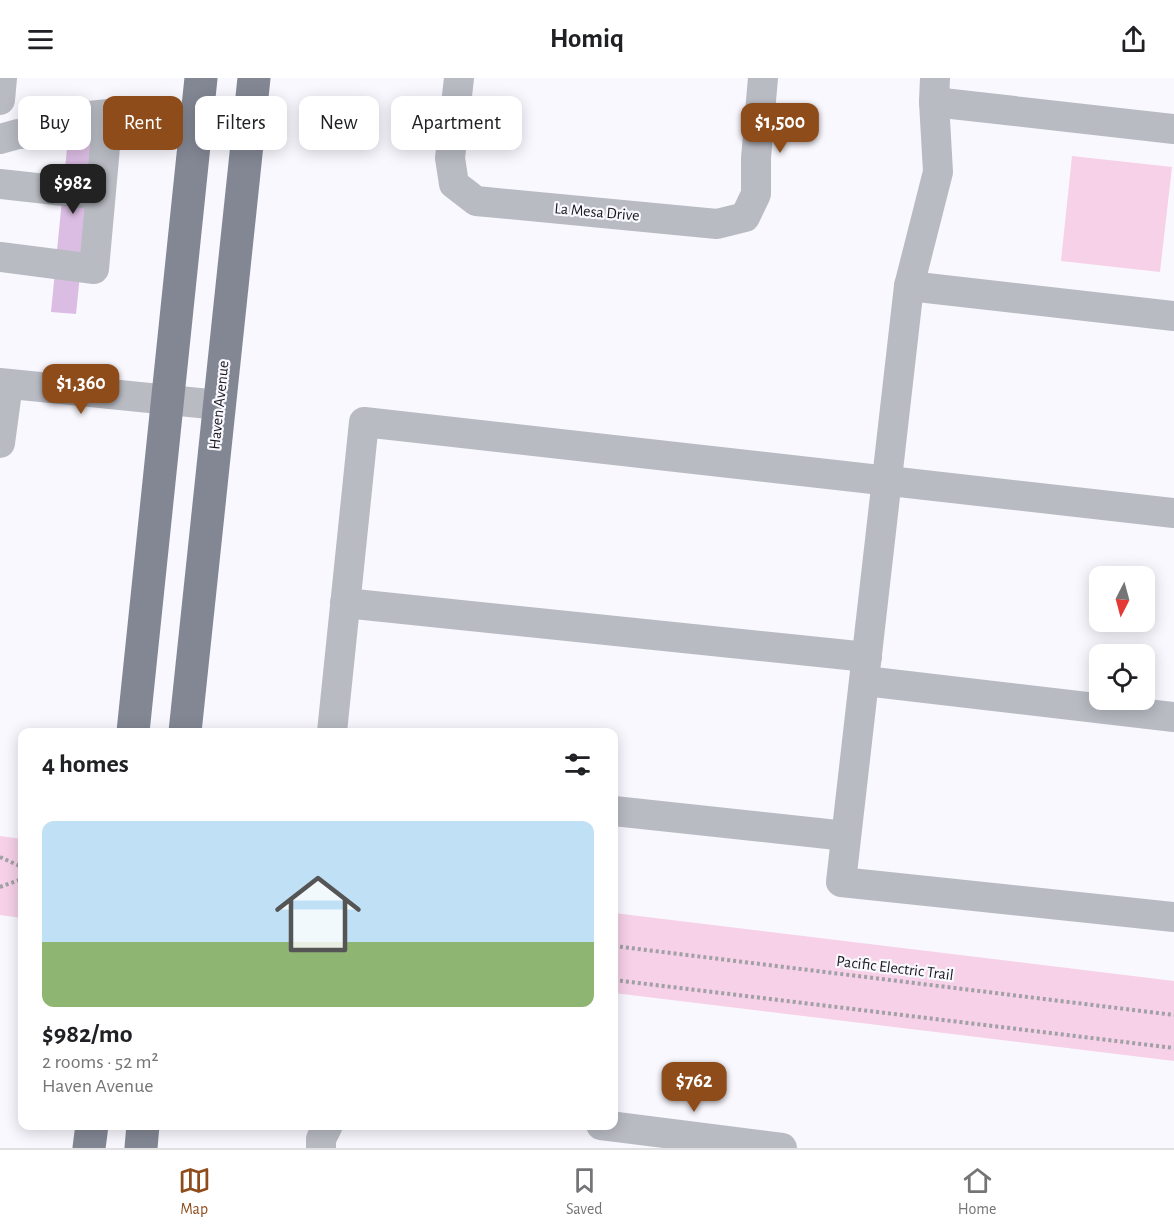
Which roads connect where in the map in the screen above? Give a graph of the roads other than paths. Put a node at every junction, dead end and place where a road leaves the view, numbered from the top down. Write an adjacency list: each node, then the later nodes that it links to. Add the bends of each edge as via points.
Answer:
1 (2, 78): 7 (street)
2 (201, 78): 16 (main road)
3 (254, 78): 17 (main road, Haven Avenue)
4 (459, 78): 5 (street, La Mesa Drive, via 450,158 454,184 476,201 717,224 745,217 756,194)
5 (763, 78)
6 (934, 90): 8 (street); 13 (street, via 938,172)
7 (0, 100)
8 (1174, 129)
9 (0, 139): 11 (street, via 18,134 57,133 70,118 108,114)
10 (0, 184): 11 (street)
11 (100, 195): 12 (street, via 94,269)
12 (0, 257)
13 (909, 286): 14 (street); 19 (street)
14 (1174, 316)
15 (4, 383): 16 (street); 18 (street)
16 (167, 400): 17 (street); 24 (main road)
17 (219, 405): 25 (main road, Haven Avenue)
18 (0, 443)
19 (887, 480): 20 (street); 21 (street, via 364,422); 22 (street)
20 (1174, 513)
21 (345, 603): 22 (street); 26 (street)
22 (866, 669): 23 (street); 28 (street)
23 (1174, 717)
24 (133, 728)
25 (185, 728)
26 (332, 728)
27 (618, 811): 28 (street)
28 (846, 836): 29 (street, via 841,882)
29 (1174, 917)
30 (91, 1130): 34 (main road)
31 (143, 1130): 35 (main road)
32 (326, 1130): 36 (street)
33 (605, 1133): 37 (street)
34 (89, 1148)
35 (141, 1148)
36 (321, 1148)
37 (782, 1148)

